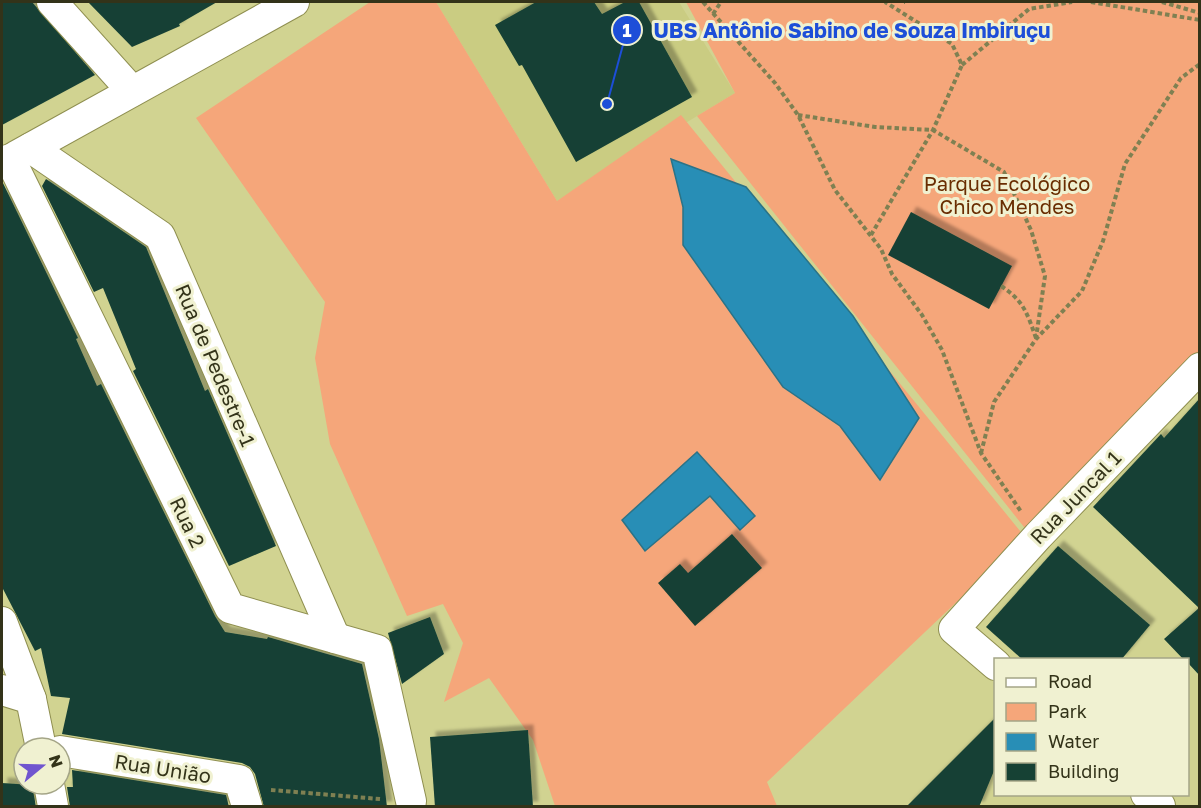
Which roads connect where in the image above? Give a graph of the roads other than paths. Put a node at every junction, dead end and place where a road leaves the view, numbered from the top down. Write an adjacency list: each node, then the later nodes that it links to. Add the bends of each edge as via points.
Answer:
1 (52, 2): 3 (street)
2 (294, 2): 3 (street)
3 (132, 91): 4 (street)
4 (14, 157): 7 (street, Rua de Pedestre-1, via 160,236); 7 (street, Rua 2, via 230,608)
5 (1200, 368): 8 (street, Rua Juncal 1, via 954,629)
6 (2, 622): 10 (street)
7 (335, 638): 15 (street, Rua 2, via 377,650)
8 (994, 663)
9 (2, 690): 10 (street)
10 (31, 699): 11 (street)
11 (39, 736)
12 (72, 754): 13 (street, Rua União)
13 (243, 793)
14 (1147, 796): 16 (street)
15 (411, 801)
16 (1160, 807)

